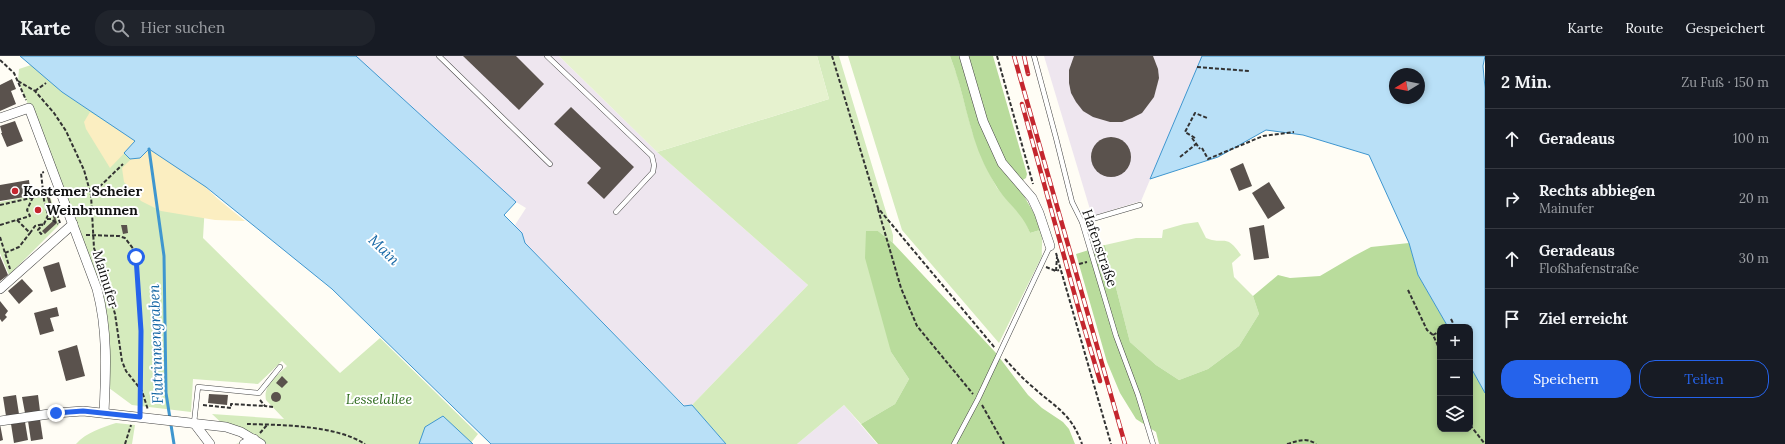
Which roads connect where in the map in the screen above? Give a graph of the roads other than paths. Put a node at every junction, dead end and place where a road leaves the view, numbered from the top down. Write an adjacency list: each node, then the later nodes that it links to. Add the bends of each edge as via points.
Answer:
1 (439, 56): 6 (lane)
2 (547, 56): 8 (lane, via 652,156 653,172)
3 (964, 56): 11 (street, via 983,121 1002,163 1032,198)
4 (1034, 56): 9 (lane, Hafenstraße, via 1072,202)
5 (0, 118): 10 (street, Mainufer, via 29,108)
6 (550, 164)
7 (1140, 205): 9 (lane)
8 (616, 212)
9 (1082, 222): 21 (lane, Hafenstraße, via 1116,336)
10 (73, 224): 12 (street); 14 (street, Mainufer, via 101,304 106,353)
11 (1050, 246): 20 (lane)
12 (0, 289)
13 (280, 367): 16 (lane, via 259,393 198,387)
14 (104, 413): 15 (street, via 71,411); 16 (street)
15 (0, 421)
16 (194, 422): 17 (street, via 226,427); 18 (street)
17 (258, 442): 19 (street)
18 (210, 444)
19 (244, 444)
20 (954, 444)
21 (1153, 444)

